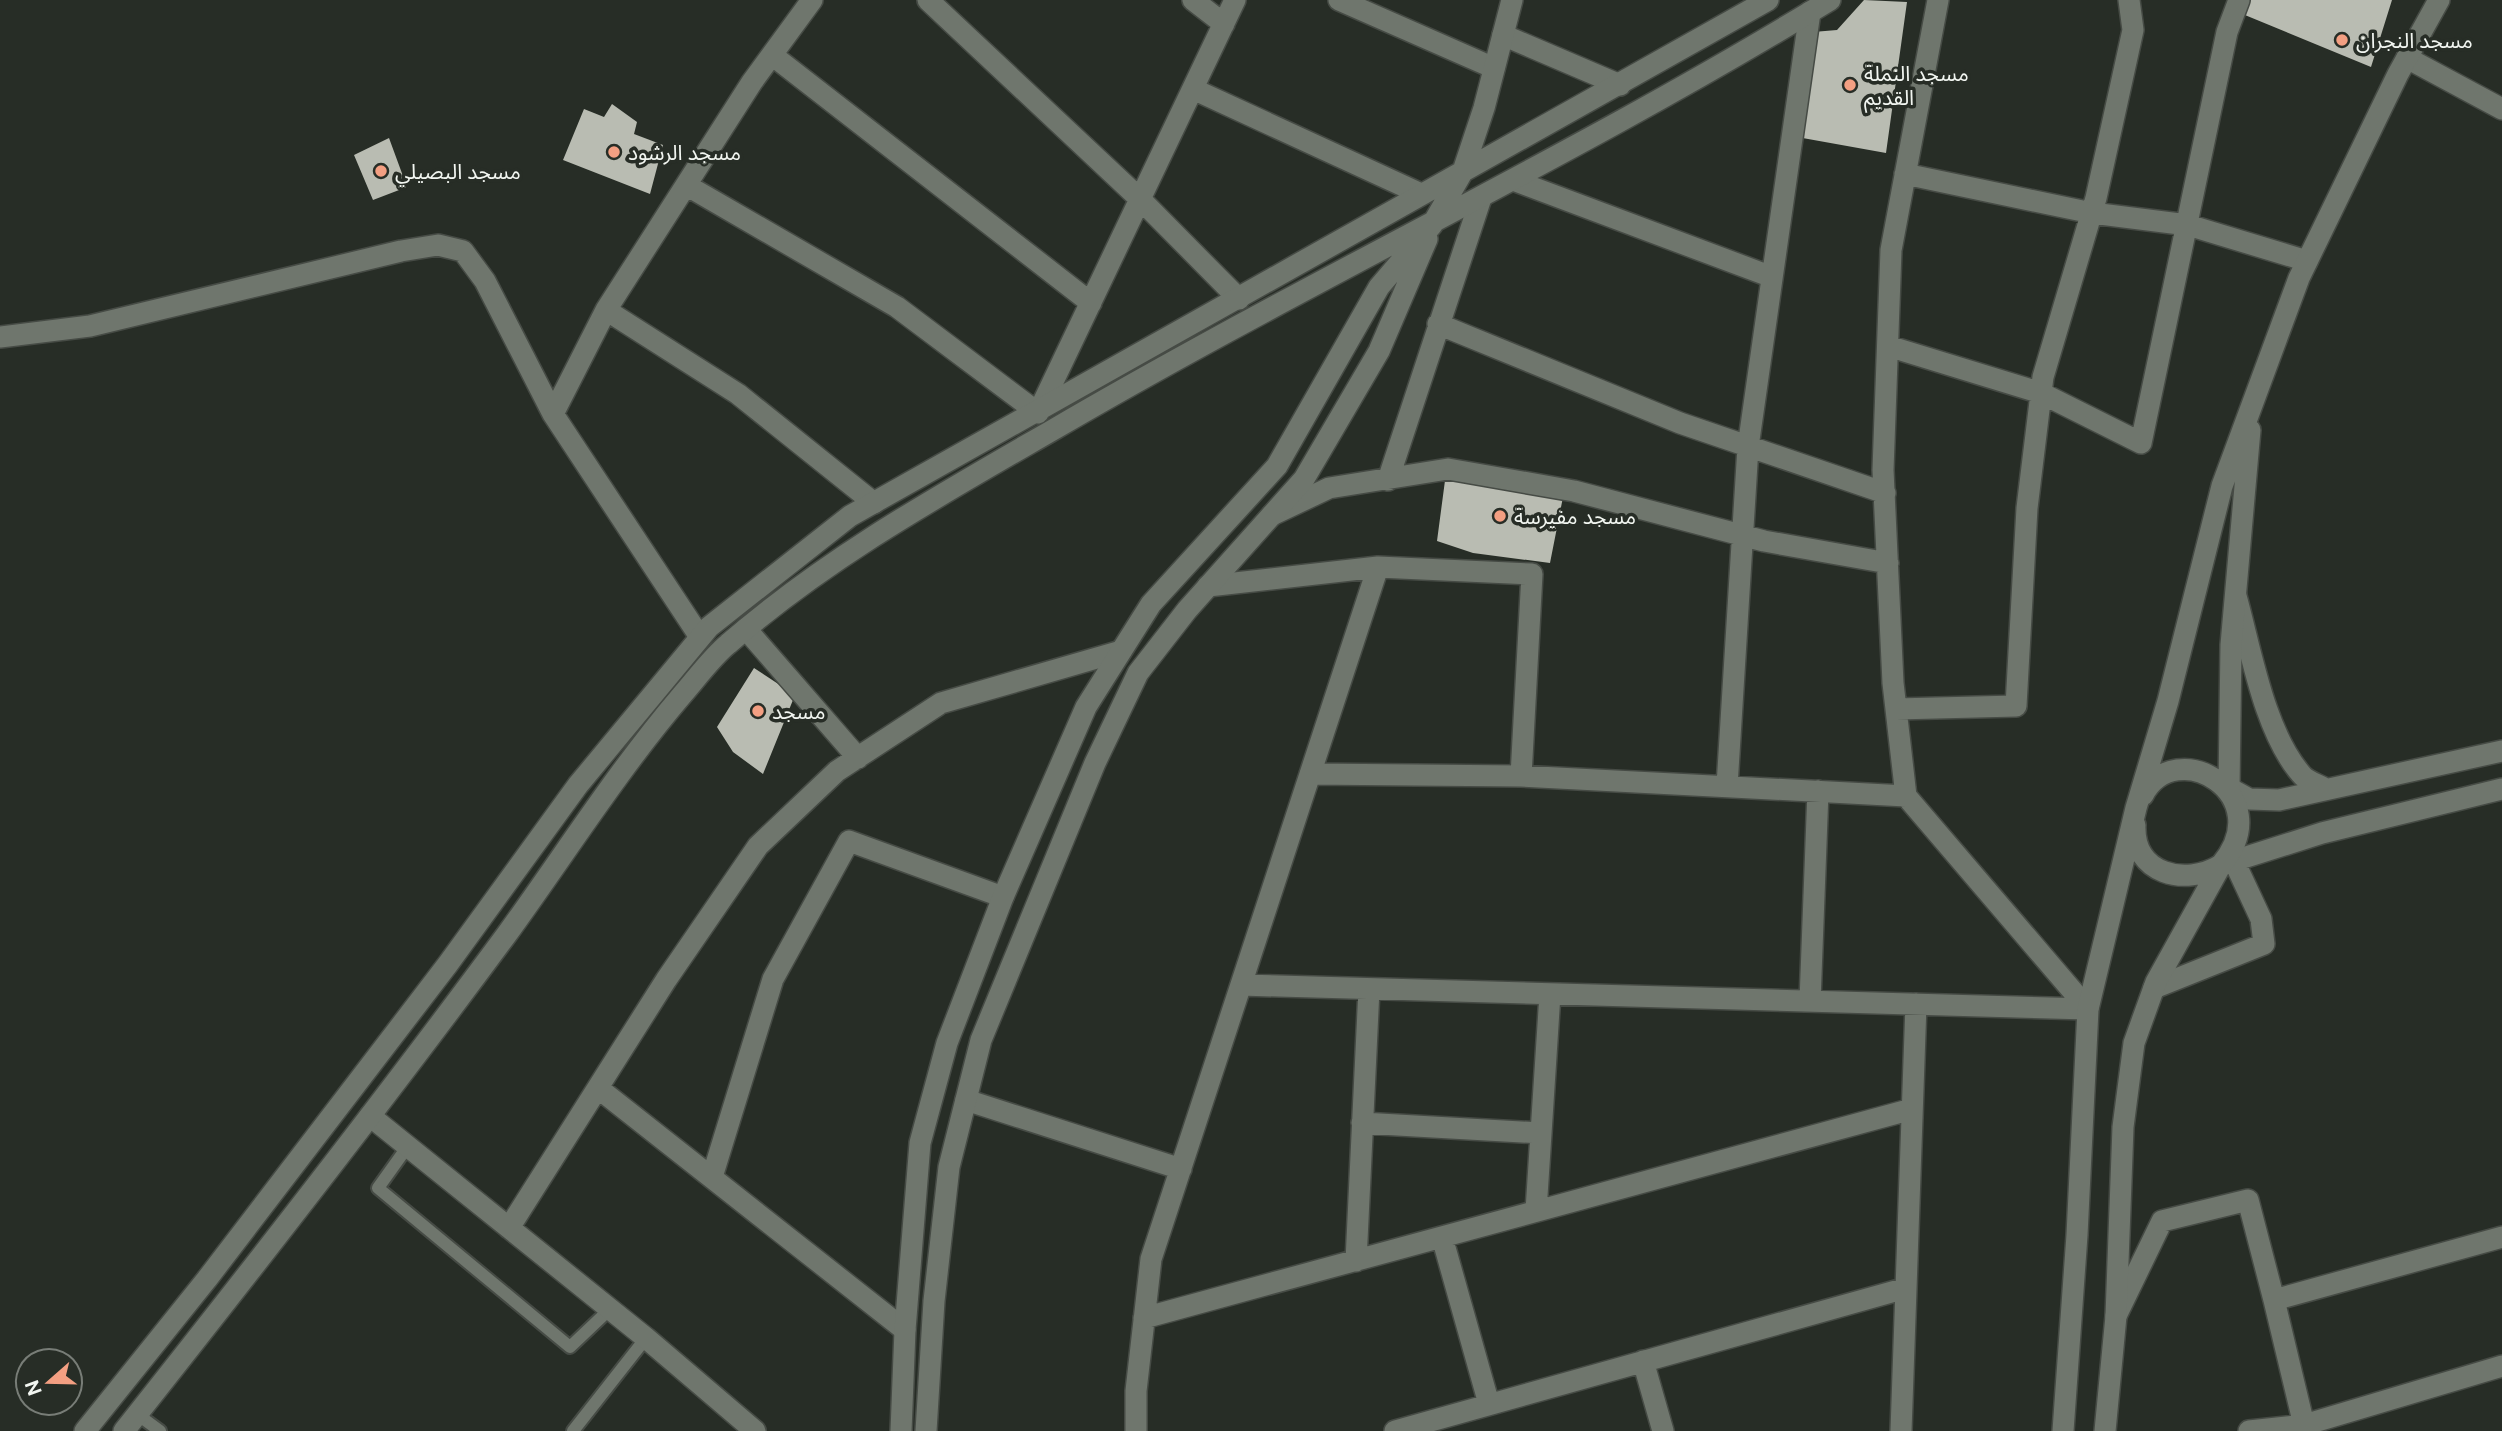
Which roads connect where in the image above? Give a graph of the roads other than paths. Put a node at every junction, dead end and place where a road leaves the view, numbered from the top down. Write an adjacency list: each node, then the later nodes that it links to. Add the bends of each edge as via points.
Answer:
1 (812, 0): 17 (street)
2 (928, 0): 29 (street)
3 (1193, 0): 15 (street)
4 (1235, 0): 15 (street)
5 (1339, 0): 13 (street)
6 (1512, 0): 16 (street)
7 (1830, 0): 14 (street)
8 (1938, 0): 24 (street)
9 (2129, 0): 30 (street, via 2133,30)
10 (2239, 0): 32 (street, via 2227,32)
11 (2438, 0): 18 (street)
12 (1760, 2): 20 (street)
13 (1385, 9): 19 (street)
14 (1811, 12): 25 (street, via 1712,72); 34 (street)
15 (1224, 24): 21 (street)
16 (1503, 35): 19 (street); 20 (street)
17 (772, 55): 26 (street); 36 (street)
18 (2407, 58): 22 (street); 33 (street)
19 (1494, 68): 23 (street)
20 (1620, 85): 23 (street)
21 (1193, 89): 27 (street); 29 (street)
22 (2502, 109)
23 (1463, 171): 27 (street); 31 (street)
24 (1905, 174): 30 (street); 40 (street, via 1891,250)
25 (1513, 180): 28 (street); 34 (street)
26 (686, 185): 37 (street); 43 (street, via 897,307)
27 (1421, 194): 31 (street); 35 (street)
28 (1481, 198): 31 (street); 38 (street)
29 (1140, 199): 35 (street); 36 (street)
30 (2092, 213): 32 (street); 41 (street)
31 (1432, 225): 49 (street, via 1379,351 1304,479); 55 (street, via 1155,370 948,491 835,562); 57 (street, via 1379,287 1277,466 1152,604)
32 (2188, 225): 33 (street); 41 (street, via 2141,443)
33 (2307, 261): 42 (street)
34 (1772, 277): 45 (street)
35 (1239, 299): 43 (street)
36 (1091, 303): 43 (street)
37 (606, 310): 44 (street); 48 (street, via 738,394)
38 (1438, 324): 45 (street); 46 (street)
39 (0, 337): 44 (street, via 90,326 438,246 463,251 485,281)
40 (1888, 346): 41 (street); 47 (street)
41 (2041, 393): 58 (street, via 2027,508 2015,706)
42 (2253, 400): 54 (street); 69 (street, via 2222,486)
43 (1038, 413): 48 (street)
44 (553, 414): 56 (street)
45 (1748, 447): 47 (street); 50 (street)
46 (1388, 480): 49 (street, via 1329,488); 50 (street, via 1448,468 1574,491)
47 (1885, 493): 51 (street)
48 (874, 503): 56 (street, via 850,516)
49 (1272, 515): 53 (street)
50 (1743, 535): 51 (street); 63 (street)
51 (1888, 564): 58 (street)
52 (1378, 567): 53 (street); 61 (street); 62 (street, via 1532,574)
53 (1209, 586): 80 (street, via 1138,673 1095,763 981,1040)
54 (2236, 595): 64 (street); 65 (street, via 2283,746 2301,775)
55 (746, 629): 60 (street); 82 (street, via 724,646 643,741)
56 (700, 637): 106 (street, via 578,785 440,975)
57 (1121, 651): 60 (street, via 941,703); 71 (street, via 1086,707)
58 (1896, 709): 68 (street)
59 (2502, 751): 65 (street)
60 (858, 758): 79 (street, via 837,771 758,846)
61 (1310, 774): 62 (street); 72 (street)
62 (1521, 776): 63 (street)
63 (1727, 786): 67 (street)
64 (2229, 788): 65 (street, via 2249,799 2278,800); 69 (street, via 2208,774 2176,771 2149,784); 70 (street, via 2240,815 2240,834)
65 (2324, 788)
66 (2502, 789): 70 (street, via 2322,833)
67 (1818, 791): 68 (street); 76 (street)
68 (1906, 796): 78 (street)
69 (2136, 808): 70 (street, via 2134,840 2154,867 2188,878); 78 (street)
70 (2227, 863): 73 (street); 73 (street, via 2261,919 2264,944)
71 (1003, 897): 87 (street, via 849,841 773,979); 98 (street, via 947,1042 920,1143)
72 (1241, 985): 74 (street); 86 (street)
73 (2154, 988): 96 (street, via 2134,1043 2123,1127)
74 (1368, 989): 75 (street); 83 (street)
75 (1550, 994): 76 (street); 84 (street)
76 (1810, 1001): 77 (street)
77 (1916, 1004): 78 (street); 81 (street)
78 (2088, 1009): 117 (street)
79 (598, 1088): 87 (street); 89 (street)
80 (966, 1100): 86 (street); 112 (street, via 949,1167)
81 (1912, 1109): 88 (street); 93 (street)
82 (370, 1116): 85 (street); 103 (street)
83 (1362, 1123): 84 (street); 92 (street)
84 (1541, 1133): 88 (street)
85 (408, 1146): 89 (street); 95 (lane, via 378,1188 570,1347)
86 (1181, 1169): 97 (street, via 1151,1259)
87 (712, 1177): 98 (street)
88 (1536, 1212): 90 (street)
89 (509, 1228): 95 (street)
90 (1441, 1237): 92 (street); 102 (street)
91 (2502, 1237): 94 (street)
92 (1356, 1261): 97 (street)
93 (1906, 1288): 100 (street); 116 (street)
94 (2274, 1300): 96 (street, via 2248,1200 2162,1221); 105 (street)
95 (610, 1308): 99 (street)
96 (2116, 1316): 118 (street)
97 (1144, 1318): 113 (street)
98 (905, 1330): 111 (street)
99 (646, 1338): 109 (lane); 110 (street)
100 (1643, 1362): 102 (street); 115 (street)
101 (2502, 1366): 105 (street)
102 (1489, 1405): 104 (street)
103 (137, 1414): 107 (street); 108 (lane)
104 (1465, 1422): 114 (street)
105 (2304, 1425): 119 (street)
106 (85, 1431)
107 (124, 1431)
108 (160, 1431)
109 (573, 1431)
110 (755, 1431)
111 (901, 1431)
112 (926, 1431)
113 (1136, 1431)
114 (1395, 1431)
115 (1662, 1431)
116 (1901, 1431)
117 (2063, 1431)
118 (2105, 1431)
119 (2249, 1431)

